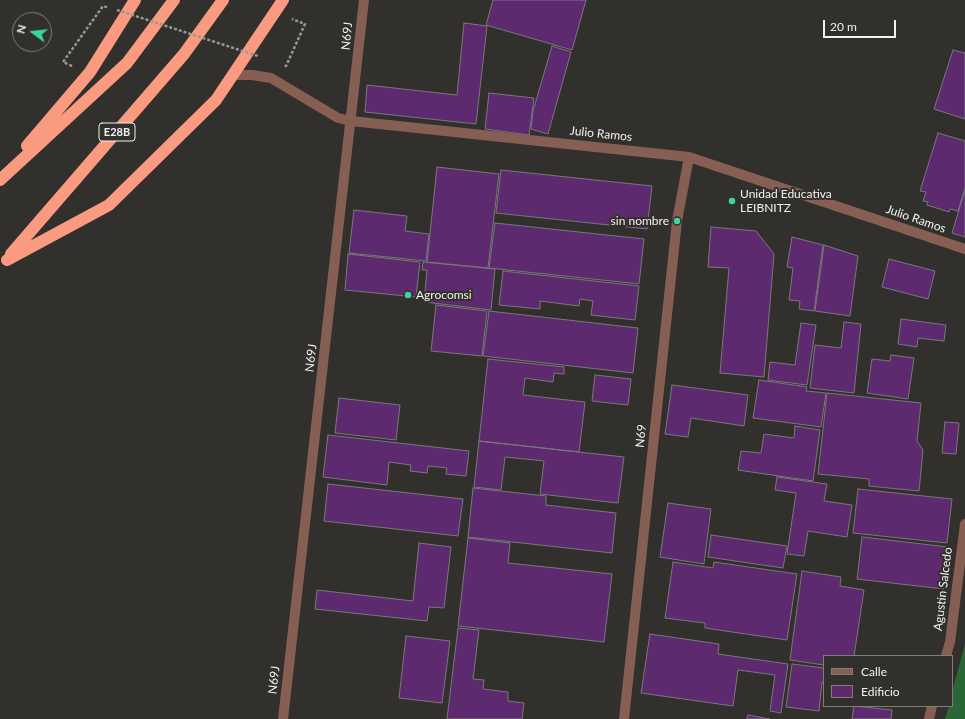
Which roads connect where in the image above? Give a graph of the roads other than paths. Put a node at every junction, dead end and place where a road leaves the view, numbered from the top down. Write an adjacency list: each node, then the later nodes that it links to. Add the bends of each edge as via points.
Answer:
1 (135, 0): 9 (highway, via 90,72)
2 (174, 0): 10 (highway, via 127,63)
3 (223, 0): 6 (highway, E28B, via 184,54 7,260 109,205 216,100)
4 (283, 0): 6 (highway)
5 (364, 0): 7 (street, N69J)
6 (233, 74): 7 (street, Julio Ramos, via 271,78 338,118)
7 (351, 121): 8 (street, Julio Ramos); 15 (street, N69J)
8 (690, 157): 11 (street, Julio Ramos); 16 (street, N69, via 677,221)
9 (0, 176)
10 (0, 180)
11 (965, 249)
12 (965, 524): 13 (street, Agustin Salcedo)
13 (946, 655)
14 (932, 707): 17 (street)
15 (283, 719)
16 (624, 719)
17 (929, 719)

